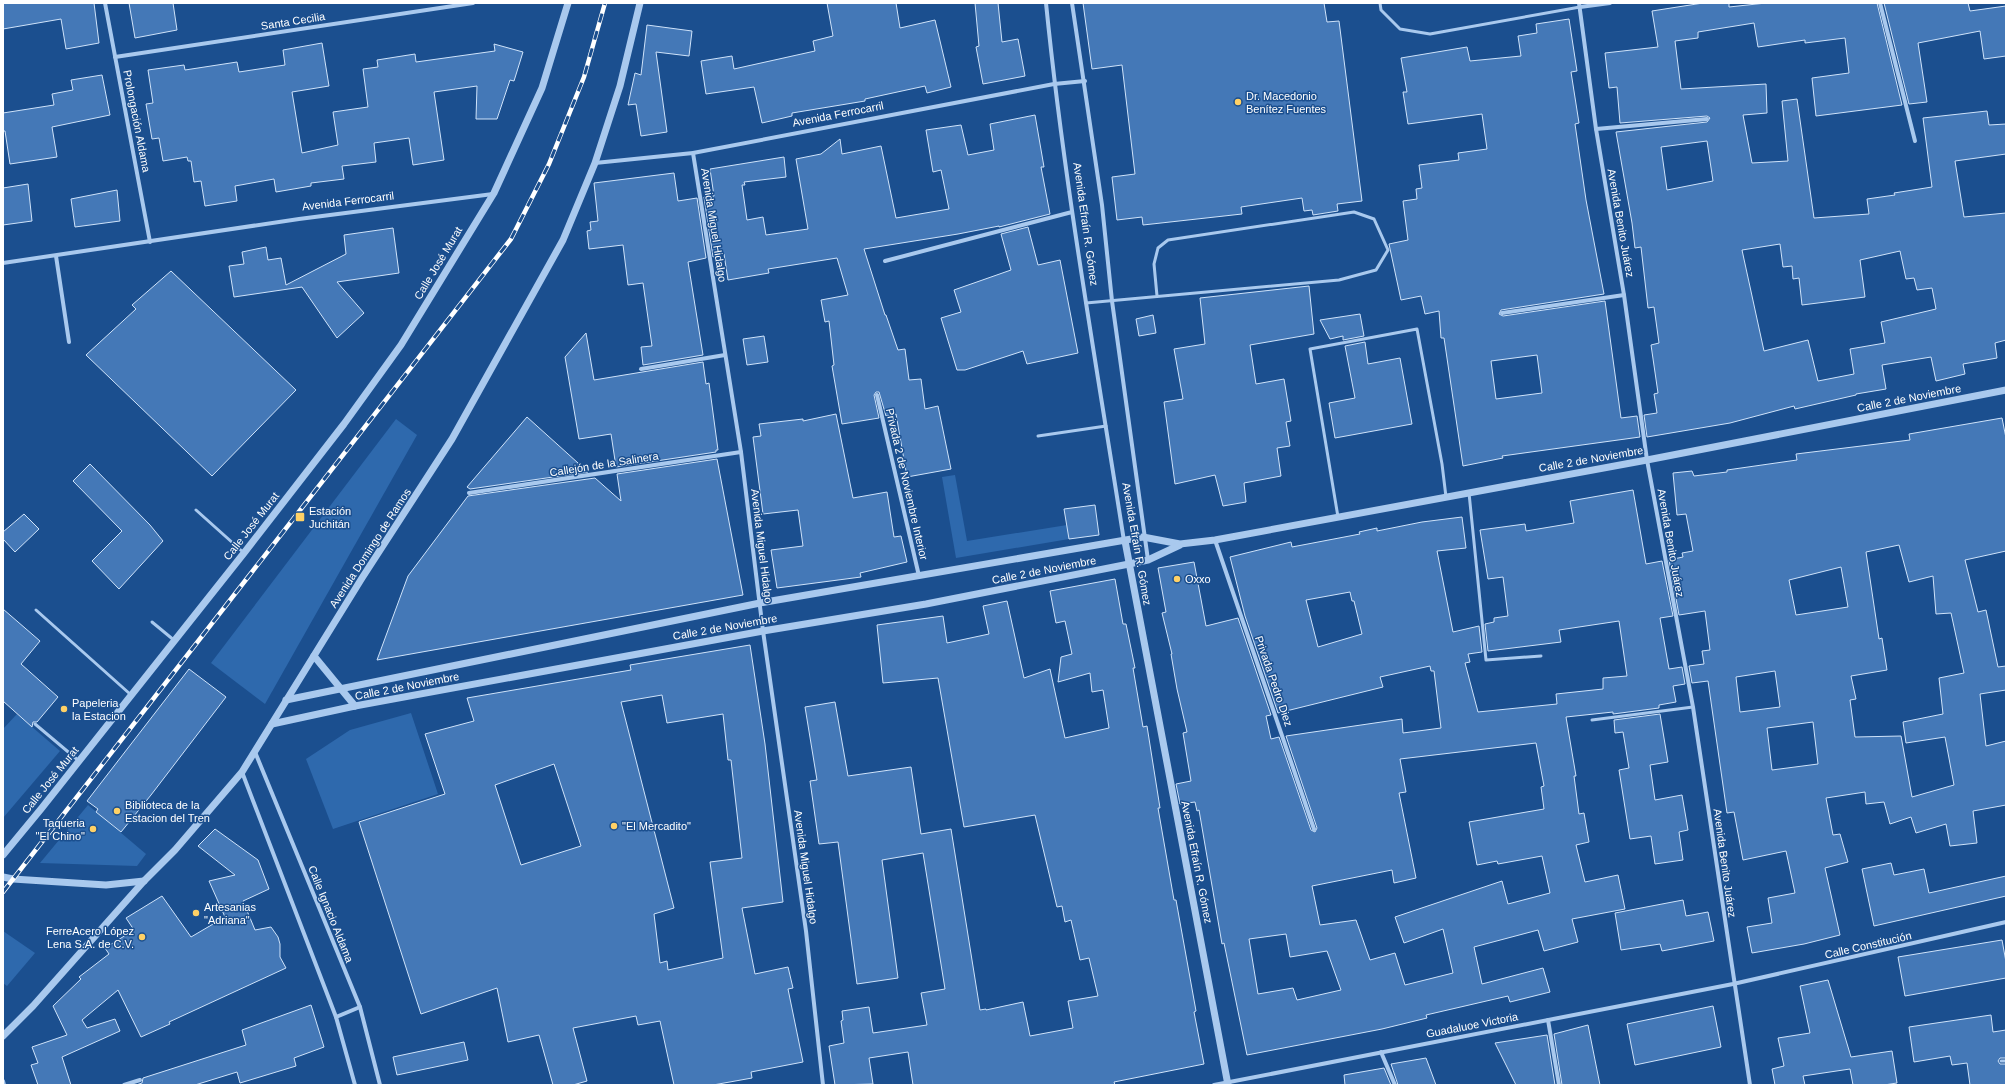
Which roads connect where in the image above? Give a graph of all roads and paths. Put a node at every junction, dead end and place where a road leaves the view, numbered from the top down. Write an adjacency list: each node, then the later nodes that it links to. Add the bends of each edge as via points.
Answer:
1 (105, 3): 11 (street, Prolongación Aldama)
2 (473, 3): 11 (street, Santa Cecilia)
3 (568, 3): 19 (street, via 542,88)
4 (640, 3): 18 (street, Avenida Domingo de Ramos, via 620,86)
5 (1046, 3): 13 (street, Avenida Efraín R. Gómez)
6 (1072, 3): 12 (street, Avenida Efraín R. Gómez)
7 (1380, 3): 10 (lane, via 1381,10 1400,28 1430,34)
8 (1610, 3): 10 (street)
9 (1880, 3): 16 (street)
10 (1579, 5): 15 (street, Avenida Benito Juárez)
11 (115, 57): 21 (street, Prolongación Aldama)
12 (1085, 81): 13 (street, Avenida Ferrocarril); 27 (street, Avenida Efraín R. Gómez)
13 (1054, 84): 17 (street, Avenida Ferrocarril); 20 (street, Avenida Efraín R. Gómez)
14 (1707, 119): 15 (street)
15 (1596, 129): 25 (street, Avenida Benito Juárez)
16 (1915, 141)
17 (693, 153): 18 (street, Avenida Ferrocarril); 31 (street, Avenida Miguel Hidalgo)
18 (595, 163): 57 (street, Avenida Domingo de Ramos, via 563,240 452,439)
19 (494, 194): 21 (street, Avenida Ferrocarril, via 299,219); 48 (street, Calle José Murat, via 401,345)
20 (1072, 212): 23 (street); 28 (street, Avenida Efraín R. Gómez)
21 (150, 242): 22 (street, Avenida Ferrocarril)
22 (56, 256): 24 (street, Avenida Ferrocarril); 30 (street)
23 (885, 261)
24 (3, 263)
25 (1624, 295): 29 (street); 38 (street, Avenida Benito Juárez)
26 (1156, 296): 26 (lane, via 1154,264 1158,248 1168,240 1354,212 1374,219 1388,250 1376,270 1339,280); 27 (lane)
27 (1112, 301): 28 (lane); 44 (street, Avenida Efraín R. Gómez)
28 (1086, 303): 35 (street, Avenida Efraín R. Gómez)
29 (1502, 313)
30 (69, 342)
31 (725, 355): 32 (street); 37 (street, Avenida Miguel Hidalgo)
32 (641, 369)
33 (2006, 390): 38 (street, Calle 2 de Noviembre)
34 (877, 395): 51 (street, Privada 2 de Noviembre Interior)
35 (1106, 426): 36 (lane); 46 (street, Avenida Efraín R. Gómez)
36 (1038, 436)
37 (741, 452): 40 (street, Callejón de la Salinera); 52 (street, Avenida Miguel Hidalgo)
38 (1647, 460): 39 (street, Calle 2 de Noviembre); 63 (street, Avenida Benito Juárez)
39 (1469, 493): 41 (street, Calle 2 de Noviembre); 58 (lane, via 1486,660)
40 (469, 494)
41 (1446, 497): 43 (street, Calle 2 de Noviembre); 43 (lane, via 1417,329 1310,349)
42 (196, 510): 48 (lane)
43 (1338, 517): 45 (street, Calle 2 de Noviembre)
44 (1143, 537): 46 (street, Calle 2 de Noviembre); 47 (street, Calle 2 de Noviembre); 49 (street, Avenida Efraín R. Gómez)
45 (1215, 540): 47 (street, Calle 2 de Noviembre); 70 (street, Privada Pedro Diez)
46 (1124, 541): 50 (street, Avenida Efraín R. Gómez); 51 (street, Calle 2 de Noviembre)
47 (1180, 544): 49 (street, Calle 2 de Noviembre)
48 (244, 554): 56 (street, Calle José Murat)
49 (1148, 560): 50 (street, Calle 2 de Noviembre)
50 (1129, 564): 55 (street, Calle 2 de Noviembre, via 926,604); 85 (street, Avenida Efraín R. Gómez)
51 (919, 576): 52 (street, Calle 2 de Noviembre)
52 (760, 603): 55 (street, Avenida Miguel Hidalgo); 59 (street, Calle 2 de Noviembre)
53 (36, 610): 60 (lane)
54 (152, 622): 56 (lane)
55 (763, 631): 62 (street, Calle 2 de Noviembre); 90 (street, Avenida Miguel Hidalgo, via 806,931)
56 (175, 641): 60 (street, Calle José Murat)
57 (314, 656): 59 (street); 61 (street, Avenida Domingo de Ramos)
58 (1541, 656)
59 (341, 688): 61 (street, Calle 2 de Noviembre); 62 (street)
60 (132, 696): 68 (street, Calle José Murat)
61 (286, 700): 66 (street, Avenida Domingo de Ramos)
62 (355, 706): 66 (street, Calle 2 de Noviembre)
63 (1693, 707): 64 (lane); 75 (street, Avenida Benito Juárez)
64 (1592, 720)
65 (35, 724): 68 (lane)
66 (272, 724): 67 (street, Avenida Domingo de Ramos)
67 (255, 752): 69 (street, Avenida Domingo de Ramos); 76 (street, Calle Ignacio Aldama)
68 (79, 761): 71 (street, Calle José Murat)
69 (242, 772): 73 (street, Avenida Domingo de Ramos, via 175,850); 77 (street)
70 (1314, 829)
71 (3, 855)
72 (3, 877): 73 (street, via 13,880 106,885)
73 (144, 881): 79 (street, Avenida Domingo de Ramos, via 33,1006)
74 (2006, 922): 75 (street, Calle Constitución)
75 (1733, 984): 78 (street, Guadaluoe Victoria); 94 (street, Avenida Benito Juárez)
76 (360, 1007): 77 (street); 89 (street, Calle Ignacio Aldama)
77 (336, 1017): 88 (street)
78 (1548, 1020): 80 (street, Guadaluoe Victoria); 93 (street)
79 (3, 1036)
80 (1381, 1052): 85 (street, Guadaluoe Victoria); 92 (street)
81 (2001, 1061): 82 (lane)
82 (2006, 1061)
83 (140, 1080): 87 (street)
84 (3, 1081): 86 (street)
85 (1228, 1084): 91 (street, Guadaluoe Victoria)
86 (4, 1085)
87 (124, 1085)
88 (355, 1085)
89 (380, 1085)
90 (823, 1085)
91 (1214, 1085)
92 (1395, 1085)
93 (1559, 1085)
94 (1750, 1085)

